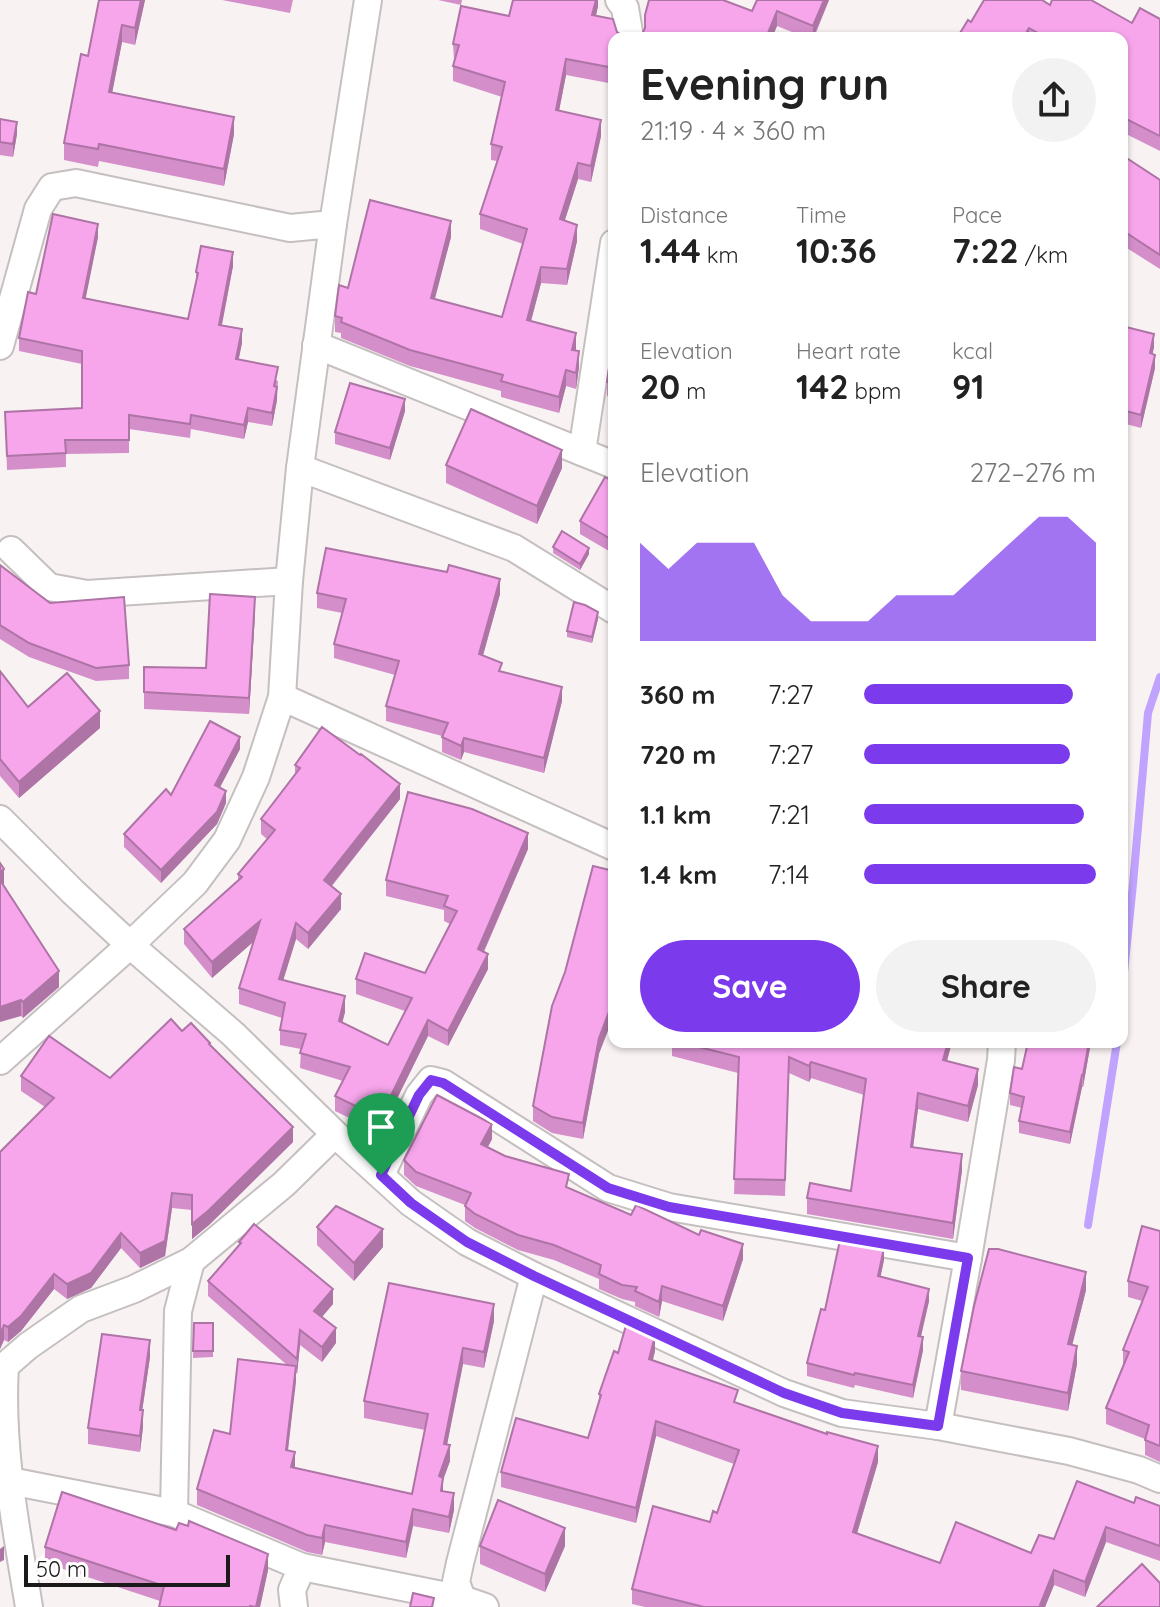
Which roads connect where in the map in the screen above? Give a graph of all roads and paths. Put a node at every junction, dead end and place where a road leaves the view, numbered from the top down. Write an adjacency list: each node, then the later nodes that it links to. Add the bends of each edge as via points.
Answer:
1 (368, 0): 4 (street)
2 (619, 0): 3 (street)
3 (629, 32)
4 (333, 224): 6 (street); 7 (street, via 290,228 76,183 52,187 38,209)
5 (608, 282): 8 (street)
6 (316, 345): 8 (street); 10 (street)
7 (0, 346)
8 (582, 452): 9 (street)
9 (608, 463)
10 (300, 468): 12 (street); 13 (street, via 514,548)
11 (11, 550): 12 (street, via 49,587 87,594)
12 (289, 581): 14 (street)
13 (608, 606)
14 (282, 697): 16 (street); 17 (street, via 256,777 227,840 195,883)
15 (0, 819): 17 (street)
16 (608, 844)
17 (130, 945): 19 (street); 20 (street, via 233,1034)
18 (1001, 1048): 22 (street)
19 (0, 1061)
20 (335, 1134): 21 (street); 23 (street)
21 (381, 1175): 22 (street, via 431,1080 608,1188 669,1207); 24 (street, via 467,1242)
22 (968, 1258): 25 (street)
23 (191, 1261): 27 (street, via 81,1309 5,1366); 28 (street, via 178,1311)
24 (534, 1276): 25 (street, via 784,1393 842,1413); 30 (street, via 456,1582)
25 (938, 1426): 26 (street, via 1069,1451)
26 (1160, 1479)
27 (5, 1482): 28 (street); 31 (street)
28 (174, 1513): 29 (street)
29 (302, 1567): 30 (street); 32 (street, via 292,1590)
30 (474, 1603)
31 (29, 1607)
32 (294, 1607)

